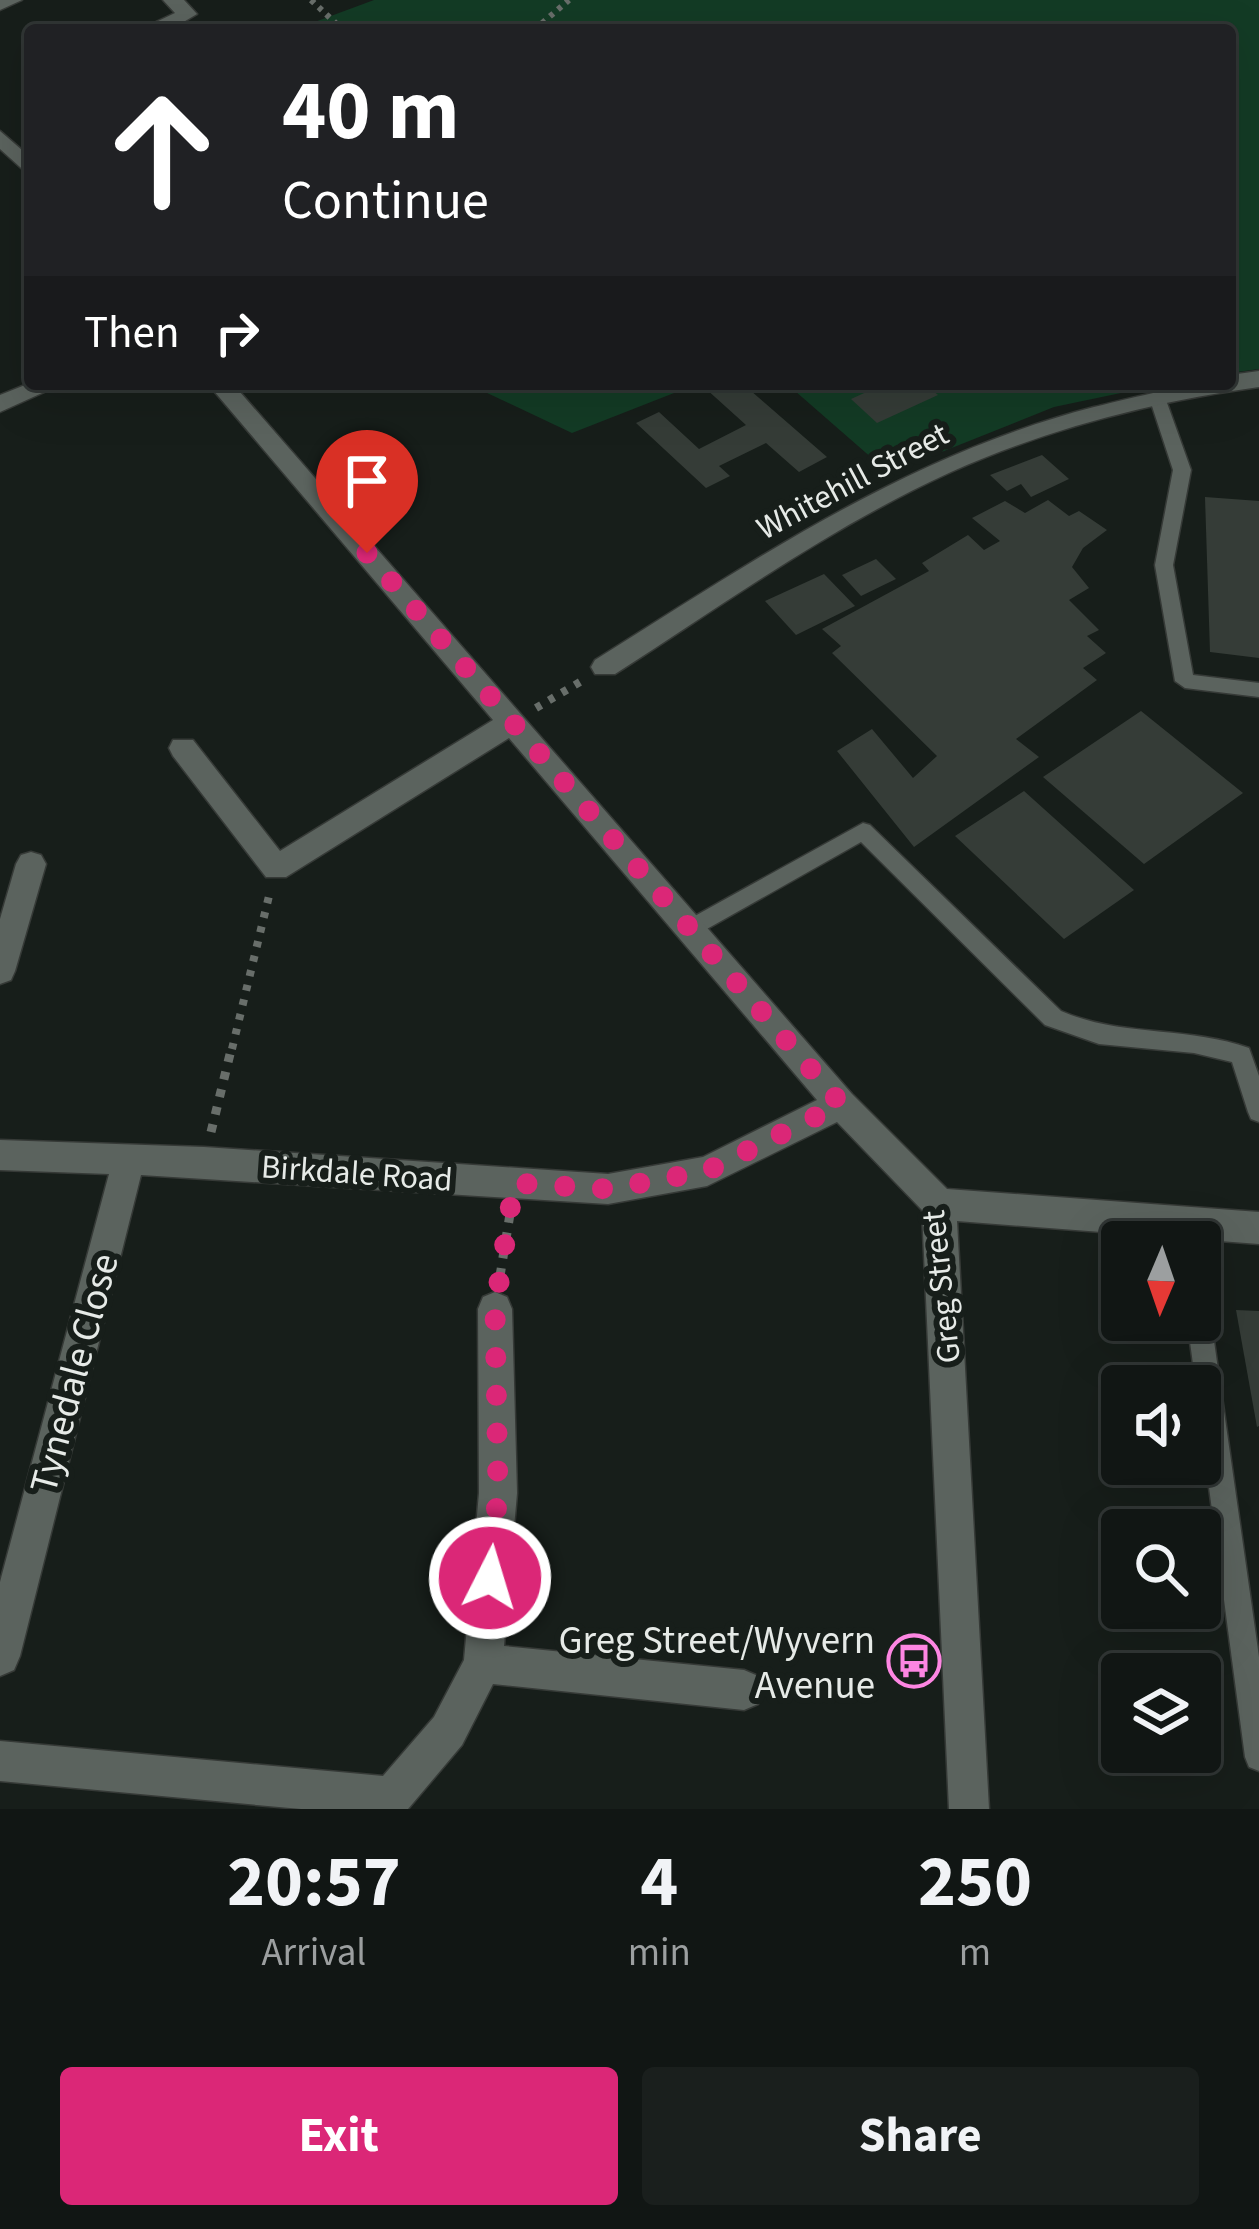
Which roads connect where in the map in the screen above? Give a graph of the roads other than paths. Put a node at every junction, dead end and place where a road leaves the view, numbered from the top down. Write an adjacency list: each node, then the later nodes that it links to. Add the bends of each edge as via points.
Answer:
1 (12, 0): 3 (street)
2 (173, 0): 4 (street, via 188,14)
3 (0, 4)
4 (167, 24)
5 (0, 137): 6 (street)
6 (24, 163)
7 (35, 390): 11 (street)
8 (225, 390): 14 (street, Greg Street)
9 (1201, 390): 10 (street, Whitehill Street)
10 (1158, 400): 12 (street, Whitehill Street, via 945,465); 13 (lane, via 1182,470 1164,565 1186,681)
11 (0, 404)
12 (605, 667)
13 (1259, 690)
14 (514, 721): 15 (street, via 276,868); 17 (street, Greg Street)
15 (183, 748)
16 (31, 864): 18 (street)
17 (691, 928): 19 (street, Greg Street); 20 (lane, via 863,831 1053,1018 1083,1034 1214,1043 1241,1055)
18 (0, 971)
19 (841, 1104): 22 (street, Birkdale Road, via 707,1171 608,1189); 23 (street, Greg Street)
20 (1259, 1112)
21 (0, 1155): 22 (street, Birkdale Road)
22 (129, 1159): 29 (street, Tynedale Close)
23 (939, 1204): 24 (street); 35 (street, Greg Street)
24 (1101, 1222)
25 (1259, 1228): 26 (street)
26 (1221, 1230)
27 (495, 1309): 30 (street, via 498,1492)
28 (1202, 1341): 32 (lane)
29 (0, 1656)
30 (482, 1663): 31 (street); 34 (street, via 448,1731)
31 (744, 1690)
32 (1259, 1757)
33 (0, 1761): 34 (street)
34 (395, 1803)
35 (968, 1809)

